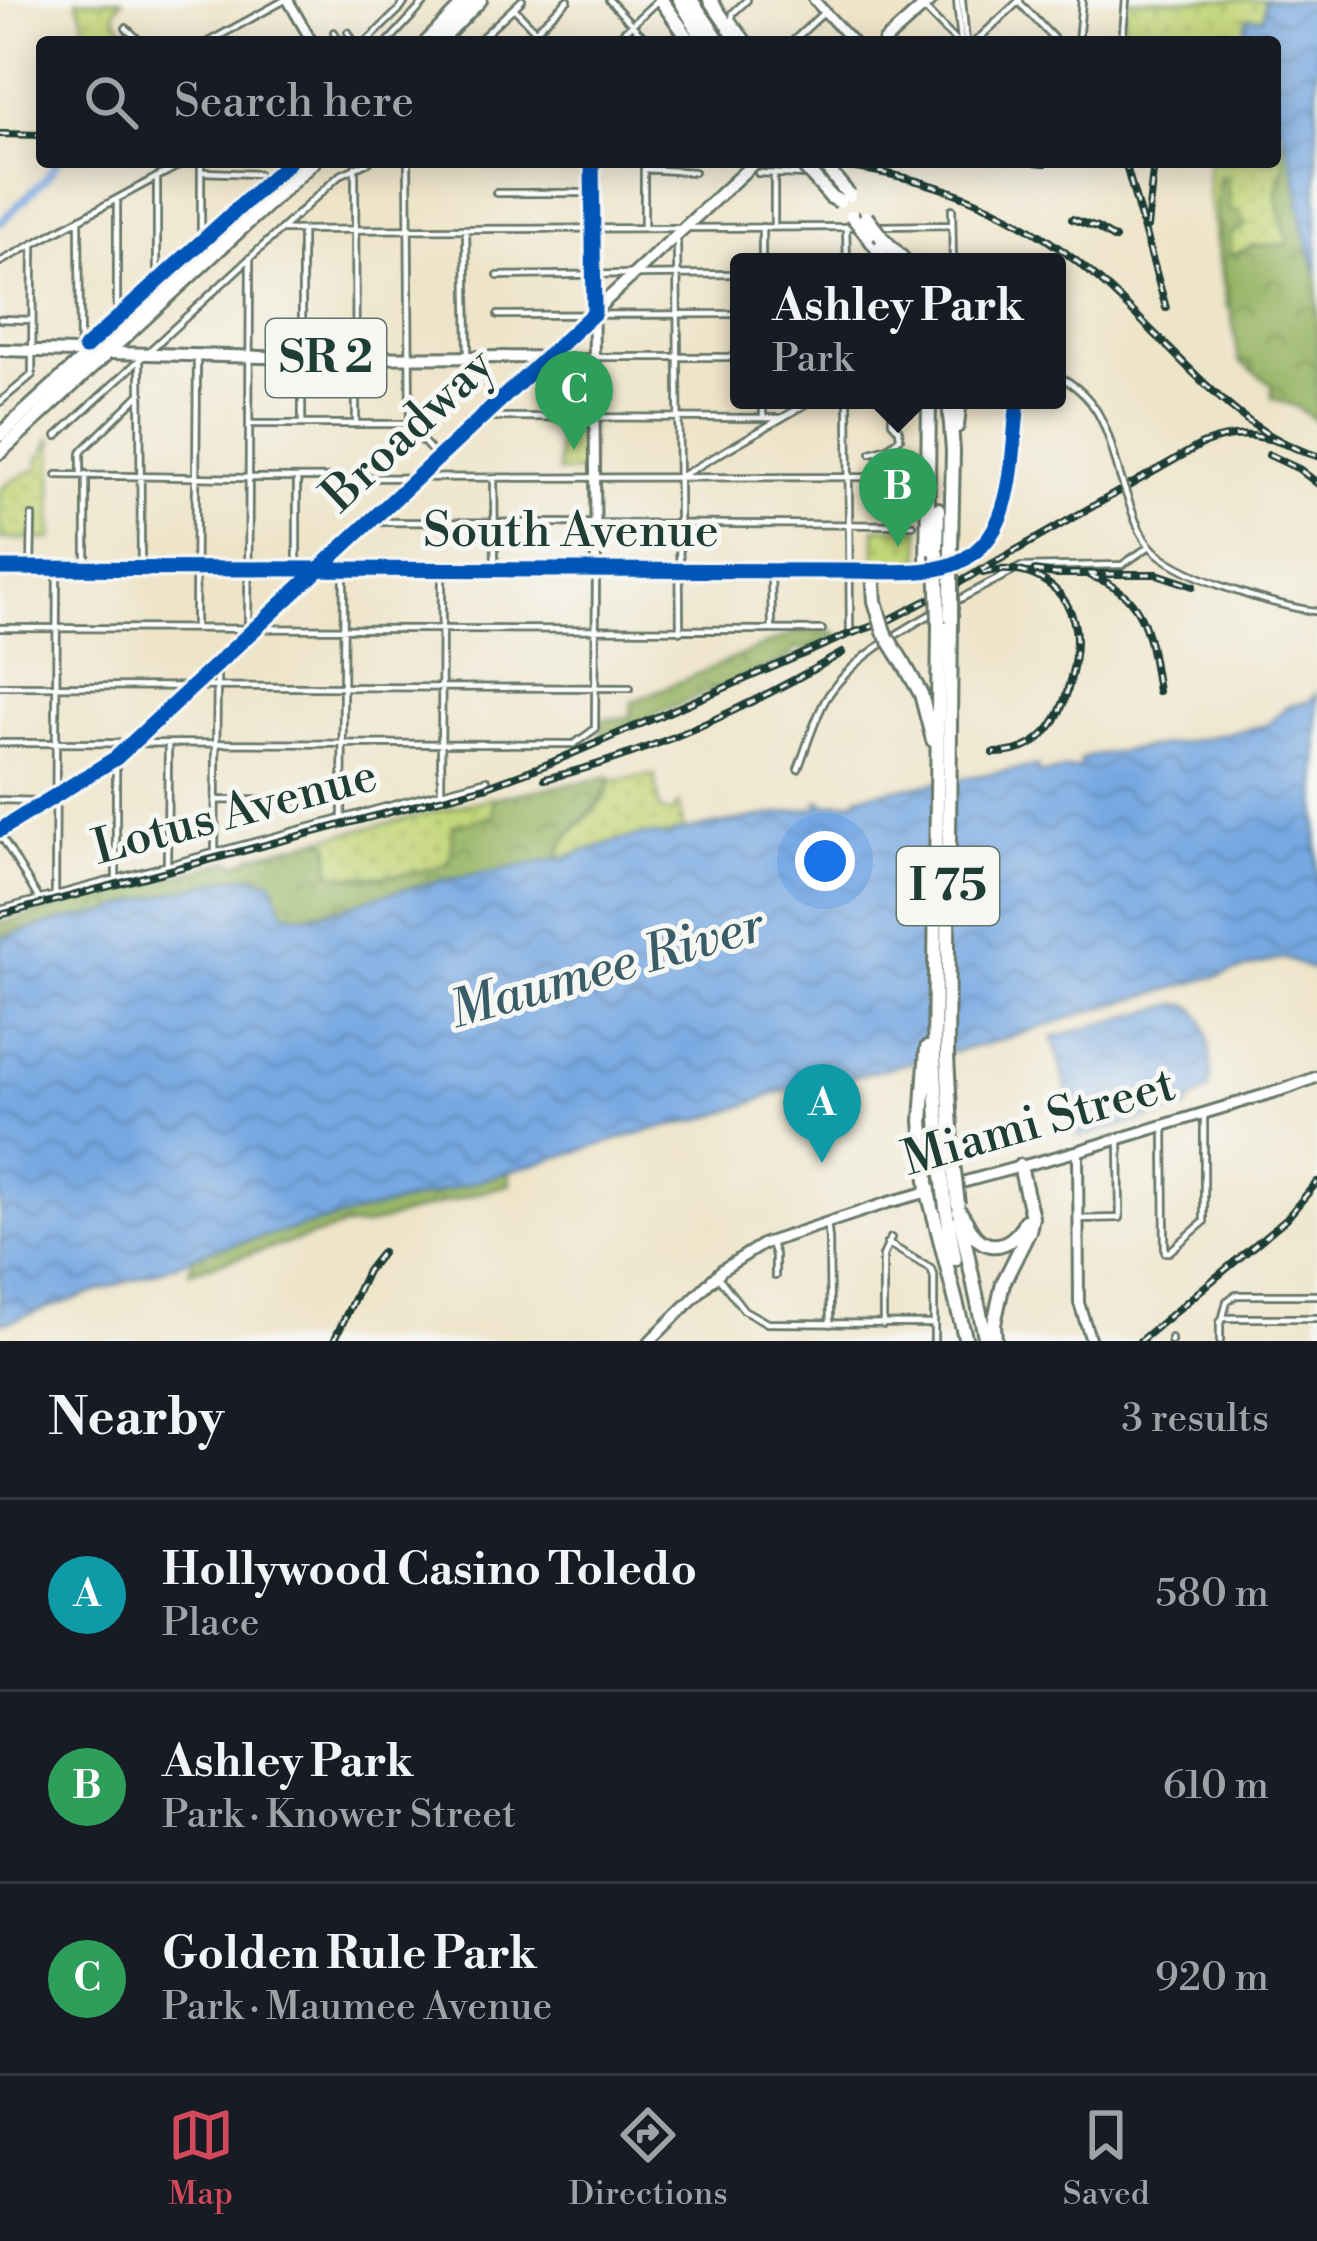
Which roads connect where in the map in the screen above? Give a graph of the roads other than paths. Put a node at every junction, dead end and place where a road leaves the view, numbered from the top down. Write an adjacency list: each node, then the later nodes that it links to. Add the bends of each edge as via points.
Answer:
1 (286, 0): 28 (street); 29 (street)
2 (406, 0): 18 (street)
3 (427, 0): 21 (street)
4 (522, 0): 19 (street)
5 (568, 0): 24 (street)
6 (609, 0): 22 (street)
7 (659, 0): 22 (street); 41 (highway)
8 (710, 0): 44 (highway)
9 (747, 0): 45 (street, via 732,16)
10 (814, 0): 20 (street)
11 (959, 0): 50 (street)
12 (1018, 0): 51 (street); 52 (street)
13 (1082, 0): 53 (street)
14 (1126, 0): 54 (street)
15 (684, 2): 42 (highway); 43 (highway)
16 (924, 2): 48 (main road); 49 (street)
17 (472, 3): 34 (highway); 35 (highway)
18 (401, 8): 21 (street); 32 (street)
19 (514, 8): 24 (street); 36 (street)
20 (826, 14): 46 (street); 47 (street)
21 (411, 17): 33 (street)
22 (632, 24): 39 (street); 40 (street)
23 (125, 28): 27 (street)
24 (535, 31): 37 (street); 38 (street)
25 (334, 32): 30 (street)
26 (348, 32): 31 (street)
27 (134, 36)
28 (219, 36)
29 (306, 36)
30 (336, 36)
31 (350, 36)
32 (372, 36)
33 (394, 36)
34 (434, 36)
35 (445, 36)
36 (484, 36)
37 (530, 36)
38 (540, 36)
39 (619, 36)
40 (643, 36)
41 (686, 36)
42 (702, 36)
43 (715, 36)
44 (736, 36)
45 (745, 36)
46 (798, 36)
47 (847, 36)
48 (890, 36)
49 (955, 36)
50 (961, 36)
51 (980, 36)
52 (1051, 36)
53 (1079, 36)
54 (1123, 36)
55 (174, 168): 71 (street)
56 (201, 168): 67 (street)
57 (291, 168): 124 (highway)
58 (307, 168): 116 (highway)
59 (353, 168): 87 (street)
60 (355, 168): 89 (street)
61 (408, 168): 90 (street)
62 (592, 168): 72 (street)
63 (757, 168): 69 (street); 76 (main road, Broadway)
64 (795, 168): 69 (street)
65 (806, 168): 75 (highway, bridge)
66 (825, 168): 75 (highway, bridge)
67 (201, 172): 70 (street); 92 (street)
68 (694, 172): 84 (street, via 644,169)
69 (774, 173): 83 (street)
70 (258, 174)
71 (157, 178): 74 (street); 108 (street)
72 (592, 193): 73 (street); 86 (street)
73 (496, 194)
74 (117, 199): 78 (street); 112 (street)
75 (843, 199): 79 (highway)
76 (704, 209): 81 (street); 91 (main road, Broadway)
77 (952, 209): 80 (street)
78 (80, 220): 94 (street); 124 (street)
79 (855, 220): 80 (street); 83 (street); 93 (highway, bridge); 96 (street)
80 (952, 225): 100 (street)
81 (710, 227): 82 (street); 91 (street)
82 (762, 227): 83 (street); 95 (street)
83 (775, 227)
84 (644, 228): 86 (street); 91 (street)
85 (466, 229): 86 (street); 90 (street); 126 (street)
86 (593, 229): 103 (street)
87 (281, 230): 88 (street); 101 (street)
88 (302, 230): 89 (street); 130 (street)
89 (356, 230): 90 (street); 131 (street)
90 (409, 230): 132 (street)
91 (681, 231): 104 (main road, Broadway); 105 (street)
92 (201, 232)
93 (875, 237): 97 (highway); 98 (highway); 99 (highway)
94 (33, 244): 102 (street); 115 (street)
95 (762, 253)
96 (849, 253)
97 (883, 253)
98 (889, 253)
99 (895, 253)
100 (952, 253)
101 (250, 259): 121 (street); 125 (street)
102 (0, 262)
103 (593, 274): 104 (street); 107 (street); 109 (street)
104 (635, 274): 105 (street); 109 (main road, Broadway)
105 (677, 274): 106 (street); 110 (street)
106 (730, 274)
107 (498, 276)
108 (157, 277)
109 (594, 314): 110 (street); 113 (street); 123 (street); 127 (main road, Broadway)
110 (678, 314): 111 (street); 128 (street)
111 (730, 314)
112 (117, 315)
113 (498, 315)
114 (0, 319): 115 (street)
115 (32, 320): 118 (street)
116 (125, 337): 120 (highway); 121 (highway)
117 (0, 350): 118 (main road)
118 (32, 351): 119 (main road); 135 (street, via 32,375)
119 (64, 352): 124 (highway)
120 (108, 353): 121 (main road, SR 2); 124 (main road, SR 2); 158 (highway)
121 (140, 356): 122 (main road, SR 2); 134 (street); 156 (street)
122 (197, 356): 125 (main road, SR 2); 168 (street)
123 (594, 356): 127 (street); 128 (street); 146 (street)
124 (82, 357): 155 (highway)
125 (249, 357): 130 (main road, SR 2); 151 (street)
126 (468, 357): 127 (main road, SR 2); 132 (main road, SR 2)
127 (545, 357): 145 (street, Broadway)
128 (678, 357): 129 (street); 147 (street)
129 (730, 357)
130 (302, 358): 131 (main road, SR 2); 152 (street)
131 (356, 358): 132 (main road, SR 2); 153 (street)
132 (411, 358): 154 (street)
133 (1066, 381): 180 (street, bridge, via 1098,411)
134 (141, 393): 162 (street, via 84,448); 164 (street)
135 (0, 402)
136 (763, 409): 148 (street)
137 (797, 409): 150 (street)
138 (848, 409): 167 (street)
139 (892, 409): 159 (street, via 900,438)
140 (932, 409): 197 (highway)
141 (933, 409): 182 (highway, I 75 / I 75)
142 (950, 409): 157 (highway, I 75)
143 (959, 409): 157 (highway)
144 (1016, 409): 149 (highway)
145 (482, 417): 146 (street); 160 (street, Broadway)
146 (595, 417): 147 (street); 165 (street)
147 (678, 417): 148 (street); 166 (street)
148 (763, 417): 150 (street)
149 (1016, 417): 197 (street, South Avenue, via 996,529 967,558)
150 (781, 418): 166 (street)
151 (249, 424): 152 (street); 169 (street)
152 (302, 424): 153 (street)
153 (356, 424): 154 (street)
154 (410, 424): 160 (street)
155 (0, 435)
156 (57, 436)
157 (953, 451): 182 (highway, I 75)
158 (0, 452)
159 (871, 453)
160 (438, 458): 171 (street, Broadway)
161 (914, 466): 167 (street, via 908,477)
162 (83, 474): 163 (street); 164 (street); 188 (street)
163 (57, 475)
164 (141, 476): 168 (street); 189 (street)
165 (595, 477): 166 (street); 172 (street); 176 (street)
166 (679, 477): 167 (street); 177 (street)
167 (849, 477): 178 (street)
168 (196, 478): 169 (street); 190 (street)
169 (249, 478): 170 (street); 191 (street)
170 (297, 478): 171 (street); 192 (street)
171 (416, 478): 172 (street); 174 (street, Broadway)
172 (494, 478): 175 (street)
173 (32, 516): 186 (street)
174 (369, 522): 175 (street); 183 (street, Broadway)
175 (494, 523): 176 (street); 196 (street)
176 (596, 524): 177 (street); 198 (street)
177 (679, 524): 178 (street); 199 (street)
178 (849, 524): 179 (street); 202 (street)
179 (913, 524)
180 (1139, 529): 181 (street); 184 (street)
181 (1150, 546): 184 (street); 203 (street, via 1182,568)
182 (944, 551): 232 (highway, I 75 / I 75, bridge)
183 (337, 552): 193 (street, Broadway); 194 (street)
184 (1132, 560): 233 (street, via 1021,567 904,630 832,690)
185 (0, 568): 186 (street, South Avenue)
186 (32, 568): 187 (street, South Avenue)
187 (57, 568): 188 (street, South Avenue); 205 (street)
188 (86, 568): 189 (street, South Avenue)
189 (141, 569): 190 (street, South Avenue)
190 (195, 569): 191 (street, South Avenue); 206 (street)
191 (248, 569): 192 (street, South Avenue); 207 (street)
192 (297, 570): 193 (street, South Avenue)
193 (318, 570): 194 (street, South Avenue); 207 (street, Broadway)
194 (344, 570): 195 (street, South Avenue); 208 (street)
195 (442, 570): 196 (street, South Avenue); 209 (street)
196 (495, 570): 198 (street, South Avenue)
197 (927, 570): 201 (street, South Avenue)
198 (596, 571): 199 (street, South Avenue); 213 (street)
199 (679, 571): 200 (street, South Avenue); 214 (street)
200 (771, 571): 202 (street, South Avenue); 210 (street)
201 (873, 571): 202 (street, South Avenue); 232 (highway, bridge, via 884,632 922,694)
202 (850, 572): 212 (street)
203 (1314, 611)
204 (0, 628): 205 (street)
205 (56, 629): 206 (street); 217 (street)
206 (195, 629): 207 (street)
207 (251, 629): 208 (street); 215 (street, Broadway)
208 (344, 629): 209 (street); 220 (street)
209 (442, 630): 213 (street); 221 (street)
210 (772, 630): 211 (street); 214 (street)
211 (822, 630)
212 (850, 630)
213 (596, 631): 214 (street); 222 (street)
214 (680, 631)
215 (212, 668): 218 (street, Broadway); 219 (street)
216 (0, 686): 217 (street)
217 (56, 686): 218 (street); 225 (street)
218 (192, 686): 219 (street); 226 (street, Broadway)
219 (217, 686): 220 (street); 228 (street)
220 (343, 687): 221 (street); 229 (street)
221 (441, 687): 222 (street); 230 (street)
222 (596, 688): 223 (street); 230 (street, via 595,729 571,744)
223 (630, 688)
224 (0, 743): 225 (street)
225 (56, 743): 226 (street); 236 (street)
226 (131, 743): 227 (street); 231 (street, Broadway)
227 (168, 744): 228 (street); 243 (street)
228 (217, 744): 229 (street); 238 (street)
229 (343, 744): 230 (street); 239 (street)
230 (441, 744): 235 (street)
231 (116, 758): 236 (street, Broadway); 244 (street)
232 (944, 763): 249 (highway, I 75); 249 (highway, I 75 / I 75)
233 (798, 769)
234 (487, 780): 235 (street, Lotus Avenue)
235 (441, 794): 240 (street, Lotus Avenue)
236 (51, 799): 237 (street); 241 (street, Broadway); 245 (street)
237 (0, 800)
238 (216, 800): 239 (street); 242 (street)
239 (342, 801): 240 (street)
240 (342, 820): 242 (street, Lotus Avenue)
241 (0, 832): 246 (street)
242 (215, 854): 243 (street, Lotus Avenue)
243 (167, 866): 244 (street, Lotus Avenue)
244 (116, 879): 245 (street, Lotus Avenue)
245 (56, 895): 246 (street, Lotus Avenue)
246 (39, 899): 247 (street, Lotus Avenue)
247 (0, 910)
248 (1315, 1078): 250 (main road, Miami Street)
249 (935, 1083): 255 (highway, via 922,1135); 256 (highway, I 75, bridge)
250 (1204, 1114): 251 (main road, Miami Street); 251 (street, via 1204,1222 1165,1252)
251 (1164, 1126): 252 (main road, Miami Street)
252 (1119, 1139): 253 (main road, Miami Street); 257 (street, via 1120,1218)
253 (1078, 1151): 254 (main road, Miami Street); 257 (street)
254 (1017, 1167): 255 (main road, Miami Street); 256 (highway, via 1025,1215 1012,1240 979,1240); 272 (highway, via 1032,1217 1003,1283)
255 (928, 1192): 258 (main road, Miami Street); 270 (highway)
256 (954, 1207): 270 (highway, I 75); 271 (highway, I 75)
257 (1079, 1220): 273 (street, via 1079,1307)
258 (827, 1223): 259 (main road, Miami Street); 265 (street)
259 (770, 1241): 260 (main road, Miami Street); 261 (street)
260 (716, 1275): 265 (street, via 755,1318); 268 (main road, Miami Street)
261 (775, 1276)
262 (1317, 1295): 263 (street, via 1236,1295)
263 (1223, 1318): 264 (street); 274 (street)
264 (1317, 1318)
265 (830, 1324): 267 (street)
266 (934, 1324): 267 (street); 267 (street, via 931,1269 889,1240); 269 (street)
267 (883, 1325)
268 (650, 1341)
269 (934, 1341)
270 (969, 1341)
271 (986, 1341)
272 (995, 1341)
273 (1091, 1341)
274 (1220, 1341)

